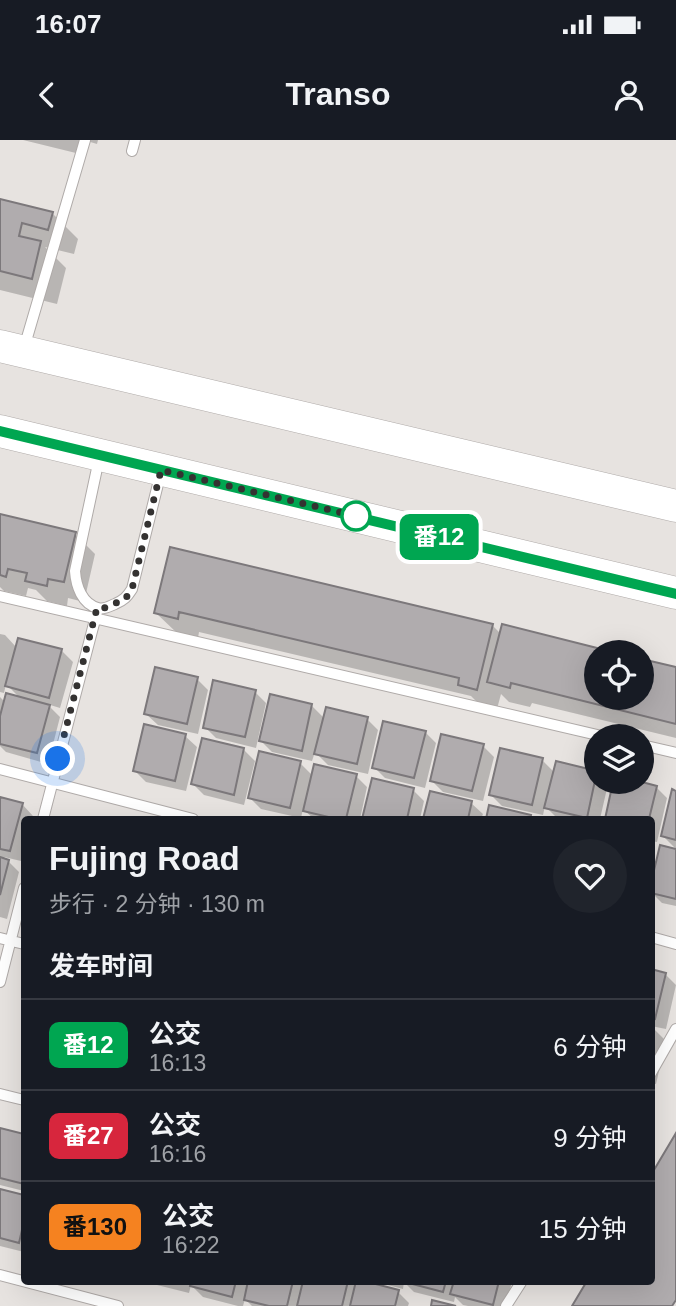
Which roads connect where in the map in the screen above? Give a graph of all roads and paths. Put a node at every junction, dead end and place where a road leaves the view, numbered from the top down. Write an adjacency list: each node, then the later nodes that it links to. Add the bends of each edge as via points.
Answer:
1 (85, 140): 2 (lane)
2 (11, 349): 6 (main road)
3 (0, 431): 4 (main road)
4 (100, 455): 5 (main road); 9 (lane, via 75,571 83,598)
5 (161, 470): 7 (main road); 9 (lane, via 132,589 125,599)
6 (676, 506)
7 (676, 593)
8 (0, 596): 9 (lane)
9 (96, 613): 10 (lane); 14 (lane)
10 (584, 732)
11 (654, 748): 12 (lane)
12 (676, 753)
13 (0, 769): 14 (lane)
14 (52, 783): 15 (lane); 16 (lane)
15 (44, 816)
16 (181, 816)
17 (21, 896): 19 (lane)
18 (655, 938): 20 (lane)
19 (5, 939): 21 (lane)
20 (676, 944)
21 (0, 982)
22 (676, 1029): 23 (lane)
23 (655, 1066)
24 (0, 1094): 25 (lane)
25 (21, 1099)
26 (0, 1275): 27 (lane)
27 (21, 1281)
28 (38, 1285): 30 (lane)
29 (519, 1285): 31 (lane)
30 (118, 1306)
31 (506, 1306)

